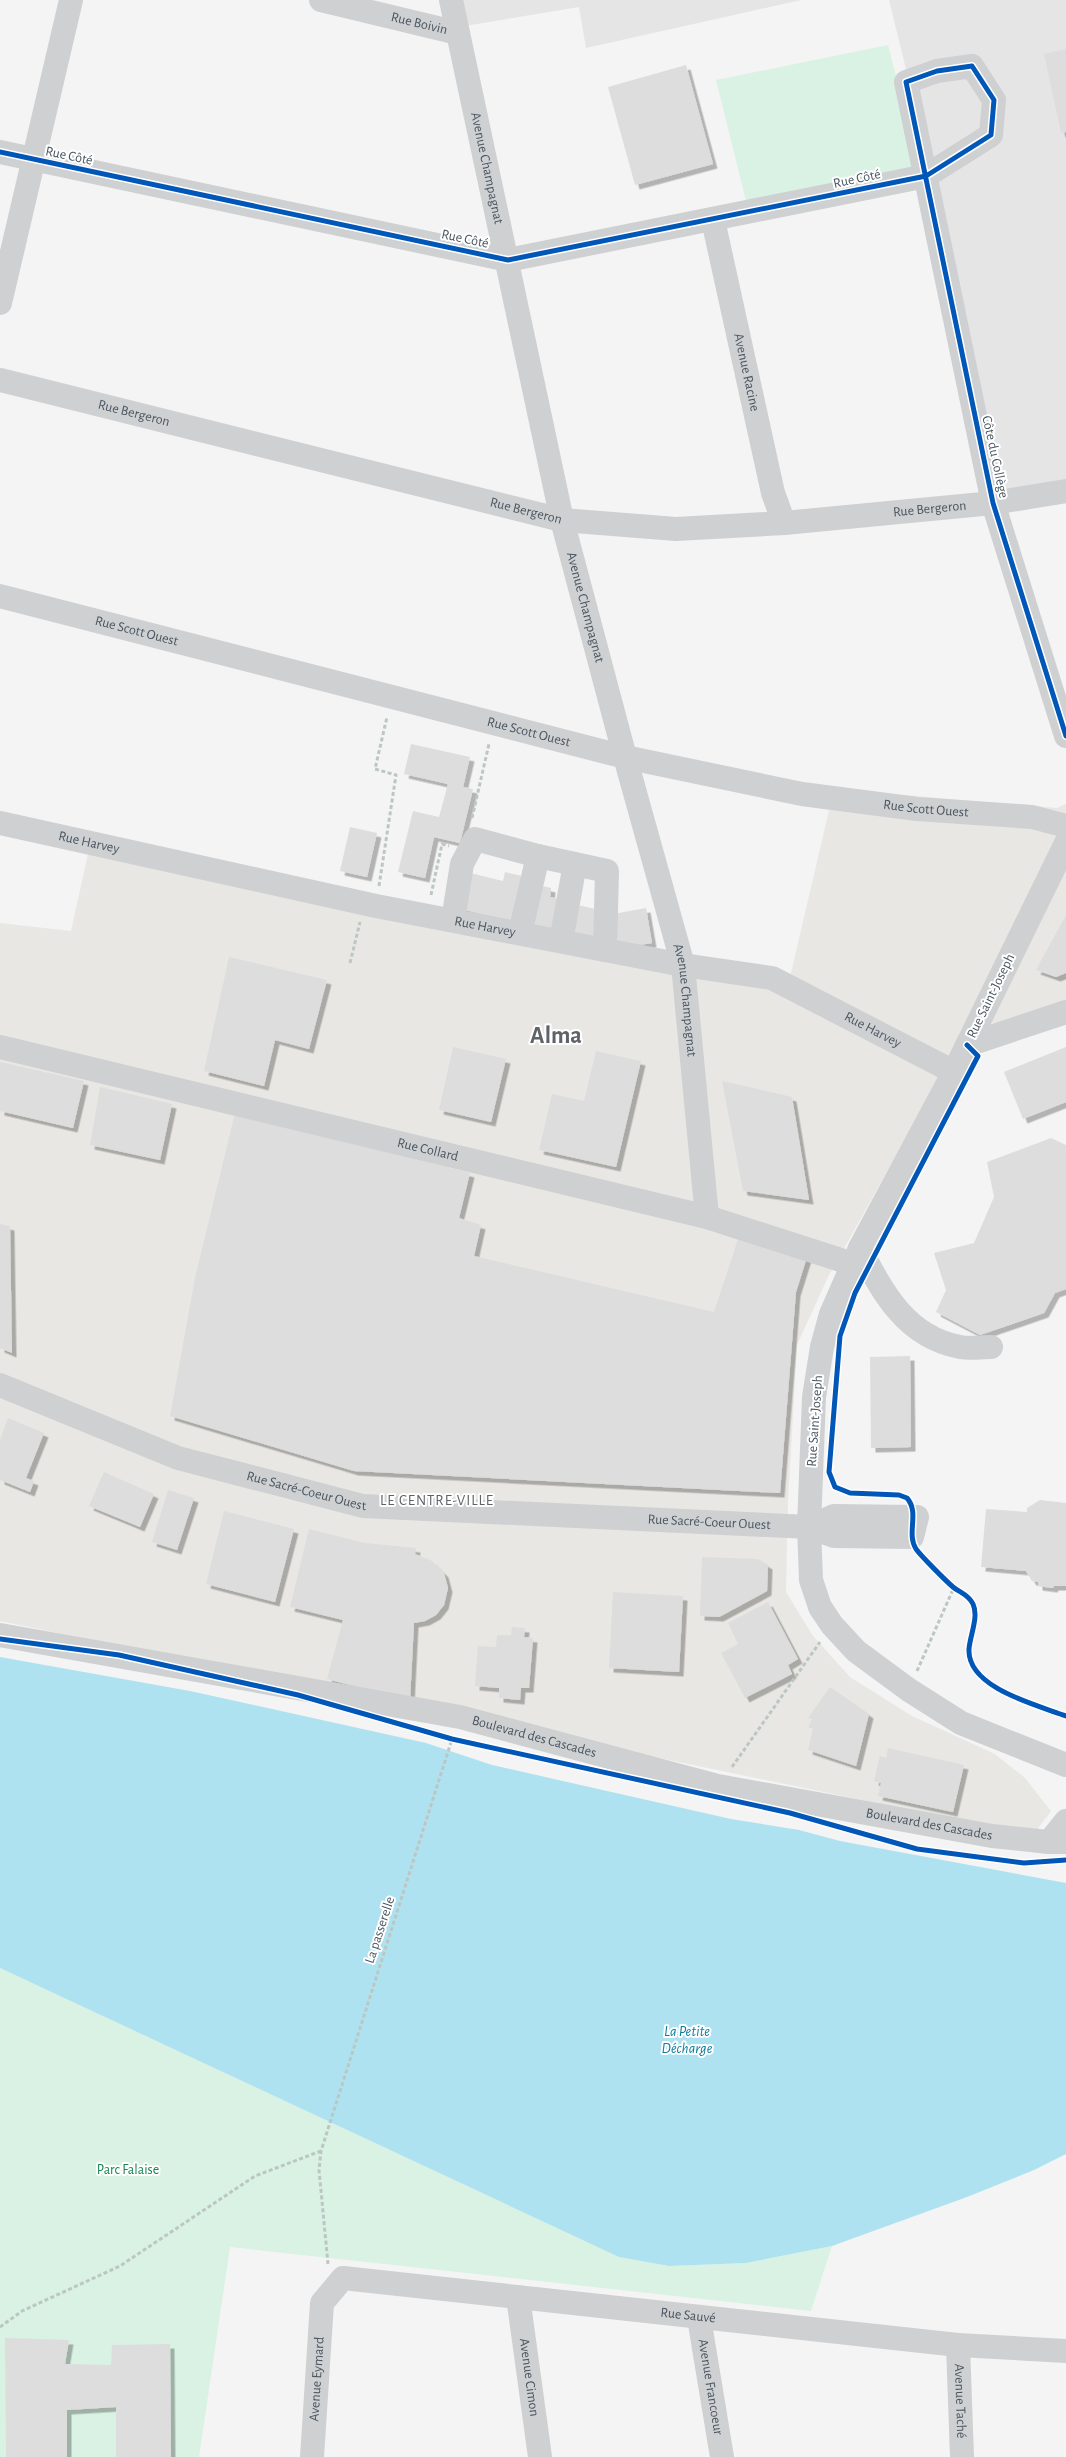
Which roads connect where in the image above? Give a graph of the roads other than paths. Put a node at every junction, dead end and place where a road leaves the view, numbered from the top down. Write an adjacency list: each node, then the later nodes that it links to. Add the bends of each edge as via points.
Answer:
1 (71, 0): 6 (street)
2 (321, 0): 4 (street, Rue Boivin)
3 (451, 0): 4 (street, Avenue Champagnat)
4 (458, 33): 9 (street, Avenue Champagnat)
5 (0, 152): 6 (street, Rue Côté)
6 (34, 160): 9 (street, Rue Côté); 10 (street)
7 (926, 176): 7 (street, Côte du Collège, via 992,135 994,100 972,66 937,71 906,82); 8 (street, Rue Côté); 13 (street, Côte du Collège)
8 (713, 220): 9 (street, Rue Côté); 15 (street, Avenue Racine, via 773,493)
9 (508, 260): 14 (street, Avenue Champagnat)
10 (0, 303)
11 (0, 380): 14 (street, Rue Bergeron)
12 (1066, 491): 13 (street, Rue Bergeron)
13 (993, 503): 15 (street, Rue Bergeron); 17 (street, Côte du Collège)
14 (562, 520): 15 (street, Rue Bergeron, via 676,529); 18 (street, Avenue Champagnat)
15 (784, 523)
16 (0, 596): 18 (street, Rue Scott Ouest)
17 (1066, 736)
18 (625, 757): 20 (street, Rue Scott Ouest, via 802,794 1032,817); 28 (street, Avenue Champagnat)
19 (0, 823): 24 (street, Rue Harvey, via 368,914)
20 (1066, 826)
21 (1066, 843): 30 (street, Rue Saint-Joseph)
22 (538, 856): 23 (street); 24 (street, via 475,839 462,864); 25 (street)
23 (576, 864): 26 (street); 27 (street, via 607,871)
24 (453, 920): 25 (street, Rue Harvey)
25 (520, 933): 26 (street, Rue Harvey)
26 (561, 941): 27 (street, Rue Harvey)
27 (605, 950): 28 (street, Rue Harvey)
28 (683, 965): 32 (street, Rue Harvey, via 779,980); 33 (street, Avenue Champagnat)
29 (1066, 1012): 30 (street)
30 (967, 1045): 32 (street, Rue Saint-Joseph)
31 (0, 1048): 33 (street, Rue Collard)
32 (954, 1072): 34 (street, Rue Saint-Joseph)
33 (707, 1217): 34 (street, Rue Collard)
34 (857, 1256): 35 (street, via 895,1309 918,1328 940,1341 961,1348); 37 (street, Rue Saint-Joseph, via 831,1314 822,1347 814,1396)
35 (991, 1347)
36 (0, 1385): 37 (street, Rue Sacré-Coeur Ouest, via 178,1458 363,1506)
37 (809, 1527): 39 (street, Rue Saint-Joseph, via 811,1580 820,1607 856,1651 961,1723)
38 (0, 1635): 41 (street, Boulevard des Cascades, via 460,1717 718,1786 992,1836)
39 (1064, 1769)
40 (1066, 1821): 41 (street)
41 (1057, 1842)
42 (518, 2297): 43 (street, Rue Sauvé, via 343,2278); 44 (street, Rue Sauvé); 48 (street, Avenue Cimon)
43 (322, 2303): 47 (street, Avenue Eymard)
44 (699, 2318): 45 (street, Rue Sauvé); 49 (street, Avenue Francoeur)
45 (958, 2345): 46 (street, Rue Sauvé); 50 (street, Avenue Taché)
46 (1066, 2351)
47 (312, 2457)
48 (540, 2457)
49 (722, 2457)
50 (962, 2457)

